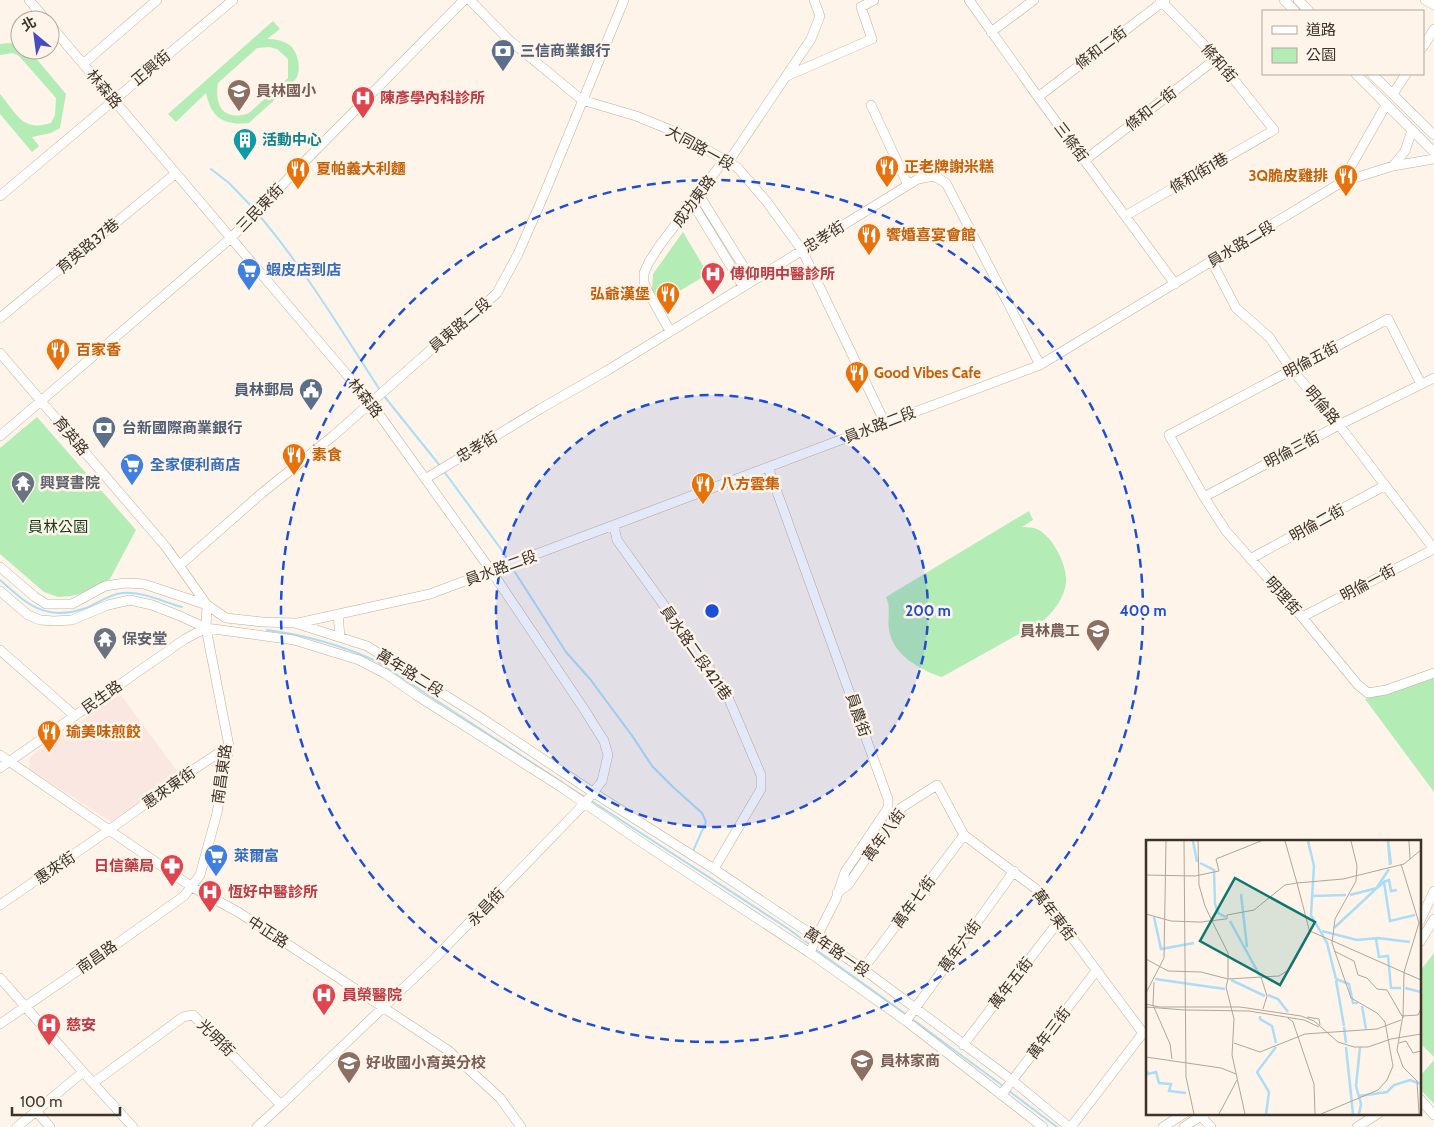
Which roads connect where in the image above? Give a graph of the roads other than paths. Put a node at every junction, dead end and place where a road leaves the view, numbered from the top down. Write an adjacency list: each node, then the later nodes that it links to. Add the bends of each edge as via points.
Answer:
1 (29, 0): 16 (street)
2 (157, 0): 24 (street)
3 (233, 0): 31 (street, 正興街)
4 (464, 0): 50 (street, 三民東街)
5 (470, 0): 32 (street, 大同路一段, via 514,45)
6 (624, 0): 32 (street, 員東路二段)
7 (814, 0): 28 (street, 成功東路, via 820,16 811,39)
8 (874, 0): 28 (street, via 861,7 872,39)
9 (969, 0): 20 (street, 三條街)
10 (1034, 0): 20 (street)
11 (1284, 0): 17 (street)
12 (1298, 0): 18 (street)
13 (1425, 0): 15 (street)
14 (1162, 1): 23 (street, 條和街); 30 (street, 條和二街)
15 (1434, 5)
16 (38, 10)
17 (1294, 10)
18 (1308, 10)
19 (1434, 30): 22 (street)
20 (991, 32): 30 (street, 三條街)
21 (60, 37): 24 (street, 林森路)
22 (1424, 45)
23 (1216, 58): 35 (street, 條和街); 40 (street, 條和一街)
24 (83, 64): 31 (street, 林森路)
25 (1357, 75): 33 (street)
26 (1373, 75): 29 (street)
27 (1405, 75): 29 (street)
28 (787, 76): 41 (street, 成功東路)
29 (1393, 94): 37 (street)
30 (1038, 97): 40 (street, 三條街)
31 (113, 100): 43 (street, 林森路); 47 (street, 正興街)
32 (582, 100): 41 (street, 大同路一段, via 678,133); 64 (street, 員東路二段, via 522,246 497,293)
33 (1386, 104): 36 (street); 44 (street)
34 (871, 105): 45 (street)
35 (1274, 130): 49 (street, 條和街1巷)
36 (1412, 130): 38 (street); 42 (street, via 1405,151)
37 (1434, 135)
38 (1434, 152)
39 (1434, 159): 42 (street, 員水路二段)
40 (1085, 160): 49 (street, 三條街)
41 (729, 161): 46 (street, 成功東路, via 720,167); 51 (street, 大同路一段, via 767,202)
42 (1393, 166): 44 (street, 員水路二段)
43 (175, 174): 50 (street, 林森路); 56 (street, 育英路37巷)
44 (1342, 182): 52 (street, 員水路二段)
45 (908, 185): 51 (street, 忠孝街); 59 (street, 忠孝街, via 934,176 946,183)
46 (699, 195): 48 (street, 成功東路); 53 (street)
47 (0, 196)
48 (693, 204): 55 (street); 57 (street, 成功東路, via 644,273 644,282 654,306)
49 (1125, 216): 54 (street, 三條街)
50 (231, 238): 63 (street, 三民東街); 64 (street, 林森路)
51 (802, 250): 53 (street, 忠孝街); 65 (street, 大同路一段)
52 (1212, 262): 54 (street, 員水路二段); 60 (street, 明倫路, via 1236,308 1269,337)
53 (752, 280): 55 (street, 忠孝街)
54 (1175, 284): 59 (street, 員水路二段)
55 (743, 286): 57 (street, 忠孝街)
56 (0, 318)
57 (670, 331): 70 (street, 忠孝街)
58 (0, 353): 63 (street, 育英路)
59 (1040, 365): 65 (street, 員水路二段)
60 (1292, 370): 62 (street, 明倫五街, via 1388,318); 66 (street, 明倫路); 68 (street, 明倫五街)
61 (1434, 378): 62 (street, 明倫三街)
62 (1421, 384): 66 (street, 明倫三街)
63 (40, 400): 67 (street, 三民東街); 76 (street, 育英路)
64 (371, 403): 70 (street, 林森路); 76 (street, 員東路二段)
65 (885, 422): 69 (street, 員水路二段)
66 (1339, 425): 71 (street, 明倫路); 72 (street, 明倫三街)
67 (0, 436)
68 (1169, 436): 72 (street, 明理街)
69 (768, 467): 73 (street, 員水路二段); 102 (street, 員農街, via 888,800 888,808 846,872)
70 (425, 479): 78 (street, 林森路)
71 (1384, 486): 74 (street, 明倫路); 75 (street, 明倫二街)
72 (1204, 497): 75 (street, 明理街, via 1226,531)
73 (614, 526): 78 (street, 員水路二段); 98 (street, 員水路二段421巷, via 617,540 725,690 761,775 761,788)
74 (1434, 549): 82 (street, 明倫一街)
75 (1250, 559): 82 (street, 明理街)
76 (180, 565): 80 (street, 育英路)
77 (1, 569): 80 (street, via 46,604 72,604 105,586 125,583 144,584)
78 (492, 572): 81 (street, 員水路二段, via 430,594); 94 (street, 林森路, via 604,741 608,755 602,781)
79 (0, 591): 84 (street, 萬年路二段, via 28,615 40,620 72,620 130,600 152,605)
80 (207, 605): 83 (street, 萬年路二段, via 226,618); 84 (street, 南昌東路)
81 (338, 614): 83 (street, 員水路二段); 85 (street)
82 (1302, 617): 87 (street, 明理街, via 1368,693)
83 (295, 623): 85 (street, 萬年路二段)
84 (206, 628): 88 (street, 民生路, via 185,639); 89 (street, 南昌東路); 95 (street, 萬年路二段, via 294,640 360,660)
85 (340, 637): 94 (street, 萬年路二段, via 367,646)
86 (0, 650): 88 (street)
87 (1434, 673)
88 (75, 716): 91 (street, 民生路)
89 (229, 746): 96 (street, 惠來東街); 100 (street, 南昌東路, via 217,813 200,876)
90 (0, 755): 91 (street, 中正路)
91 (9, 762): 92 (street, 民生路); 96 (street, 中正路)
92 (0, 768)
93 (937, 785): 97 (street, 萬年東街); 102 (street, 萬年八街, via 901,808 848,885)
94 (594, 793): 95 (street, 林森路); 98 (street, 萬年路一段)
95 (585, 803): 109 (street, 萬年路一段); 115 (street, 永昌街)
96 (109, 830): 100 (street, 中正路); 103 (street, 惠來街)
97 (964, 835): 99 (street, 萬年東街); 110 (street, 萬年七街)
98 (714, 869): 107 (street, 萬年路一段)
99 (1014, 871): 106 (street, 萬年東街, via 1036,889); 114 (street, 萬年六街)
100 (192, 887): 113 (street, 南昌路, via 184,896); 115 (street, 中正路, via 238,912)
101 (1434, 891): 104 (street)
102 (837, 893): 107 (street, 員農街)
103 (0, 905)
104 (1422, 916)
105 (1434, 918): 108 (street)
106 (1059, 921): 111 (street, 萬年東街); 118 (street, 萬年五街)
107 (816, 938): 109 (street, 員農街); 110 (street, 萬年路一段)
108 (1422, 939)
109 (810, 953): 116 (street, 萬年路一段)
110 (863, 969): 114 (street, 萬年路一段)
111 (1096, 971): 120 (street, 萬年三街); 136 (street, 萬年東街, via 1143,1033)
112 (0, 978): 113 (street)
113 (25, 1007): 117 (street, 南昌路); 119 (street)
114 (916, 1007): 116 (street, 萬年六街); 118 (street, 萬年路一段)
115 (384, 1008): 124 (street); 134 (street, 中正路, via 449,1051 500,1098)
116 (906, 1021): 122 (street, 萬年路一段)
117 (0, 1024)
118 (963, 1045): 120 (street, 萬年路一段)
119 (83, 1072): 121 (street); 125 (street)
120 (1013, 1081): 122 (street, 萬年三街); 136 (street, 萬年路一段)
121 (93, 1083): 124 (street, 光明街, via 192,1015); 132 (street)
122 (1002, 1096): 135 (street, 萬年路一段)
123 (1422, 1101): 129 (street)
124 (281, 1104): 133 (street)
125 (36, 1111): 130 (street); 131 (street)
126 (1183, 1114): 137 (street)
127 (1376, 1114): 140 (street)
128 (1203, 1115): 138 (street); 139 (street)
129 (1434, 1115)
130 (17, 1127)
131 (50, 1127)
132 (134, 1127)
133 (257, 1127)
134 (521, 1127)
135 (1043, 1127)
136 (1070, 1127)
137 (1163, 1127)
138 (1184, 1127)
139 (1211, 1127)
140 (1357, 1127)

